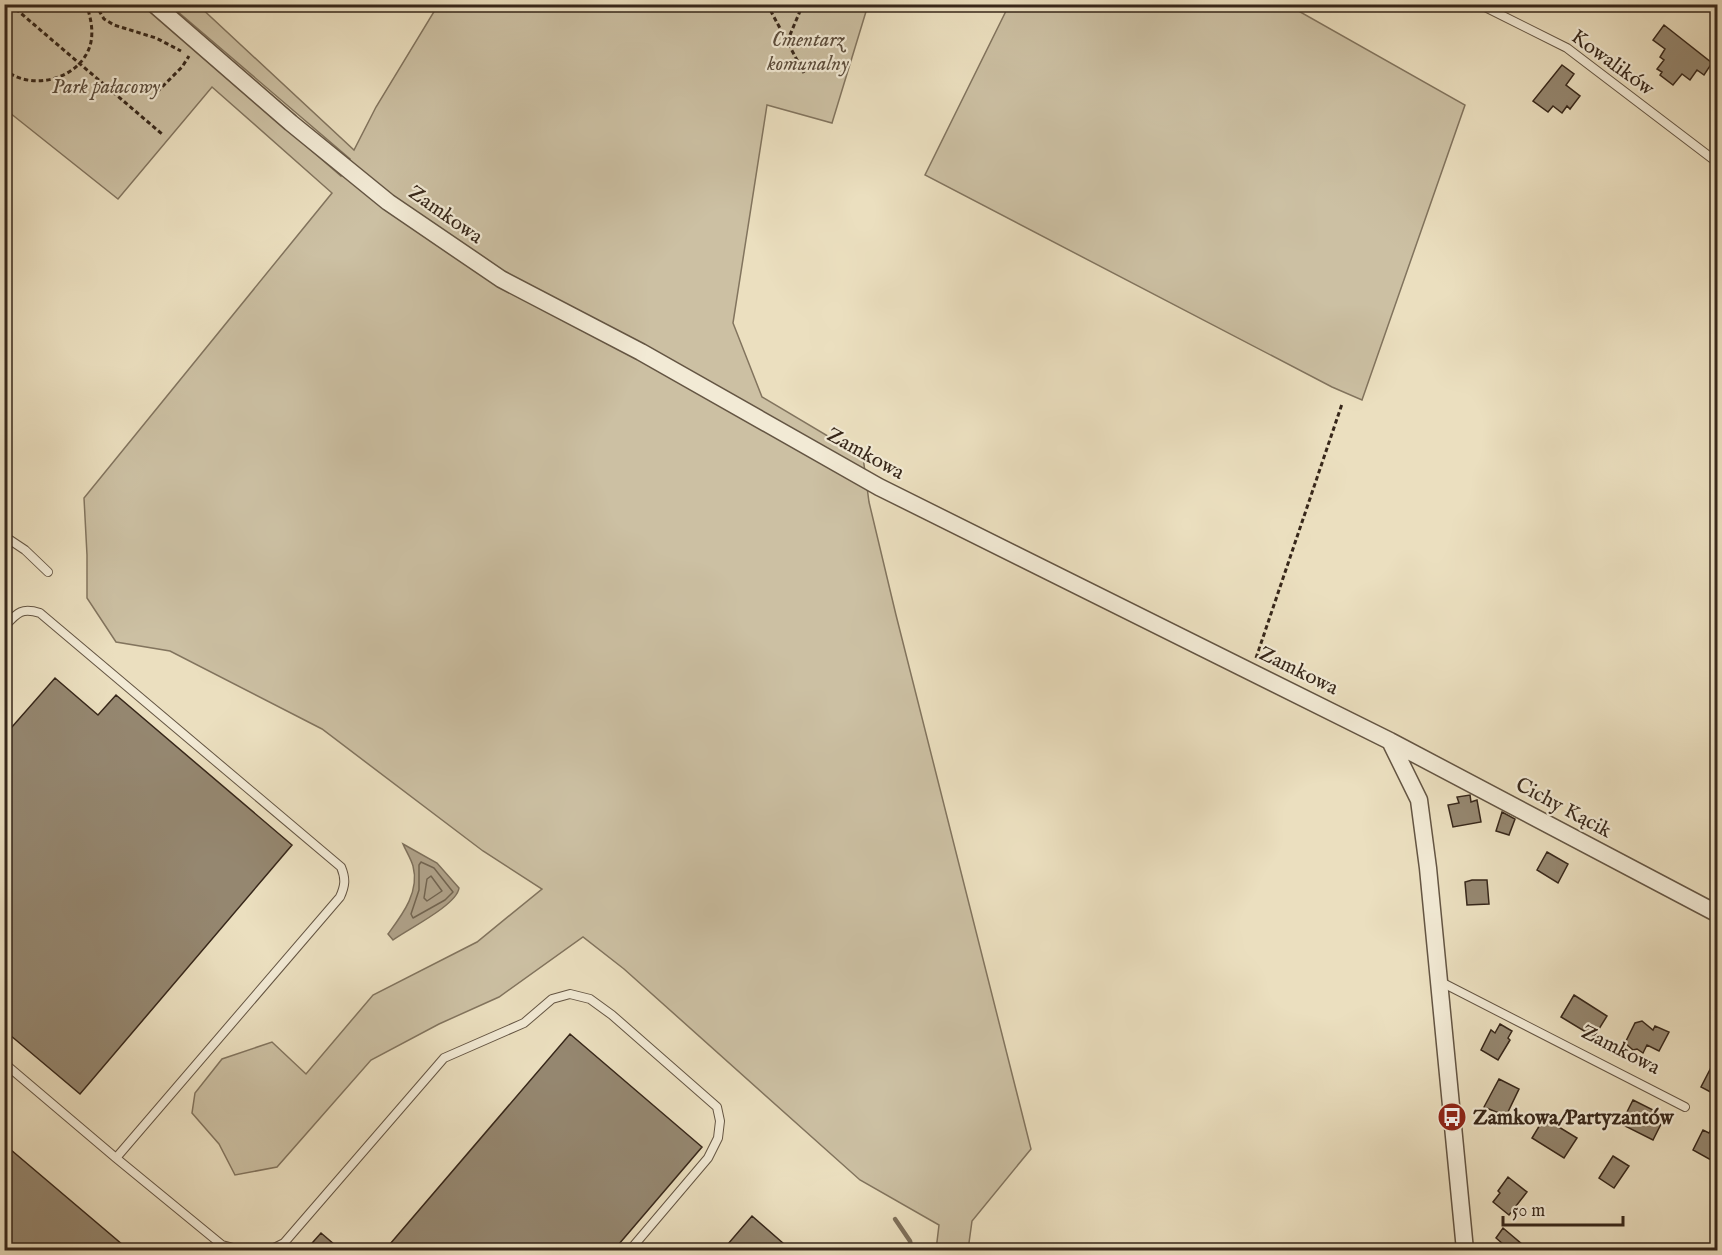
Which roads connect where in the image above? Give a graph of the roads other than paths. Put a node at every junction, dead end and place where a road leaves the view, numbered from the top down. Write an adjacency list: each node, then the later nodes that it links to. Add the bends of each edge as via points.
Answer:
1 (154, 4): 7 (street, Zamkowa, via 388,202 501,279 641,352 879,487)
2 (1479, 4): 3 (lane, Kowalików, via 1567,48)
3 (1718, 163)
4 (4, 536): 5 (lane)
5 (48, 572)
6 (4, 627): 12 (lane, via 16,613 28,609 40,612 341,867 345,877 340,897)
7 (1390, 741): 8 (street, Cichy Kącik); 9 (street, via 1419,800)
8 (1718, 914)
9 (1439, 981): 11 (lane, Zamkowa); 16 (street)
10 (4, 1063): 12 (lane)
11 (1685, 1107)
12 (116, 1158): 13 (lane, via 222,1245)
13 (240, 1251)
14 (270, 1251): 15 (lane, via 284,1244 444,1058 524,1023 552,999 570,994 590,999 612,1015 717,1107 718,1138 708,1158)
15 (630, 1251)
16 (1466, 1251)

